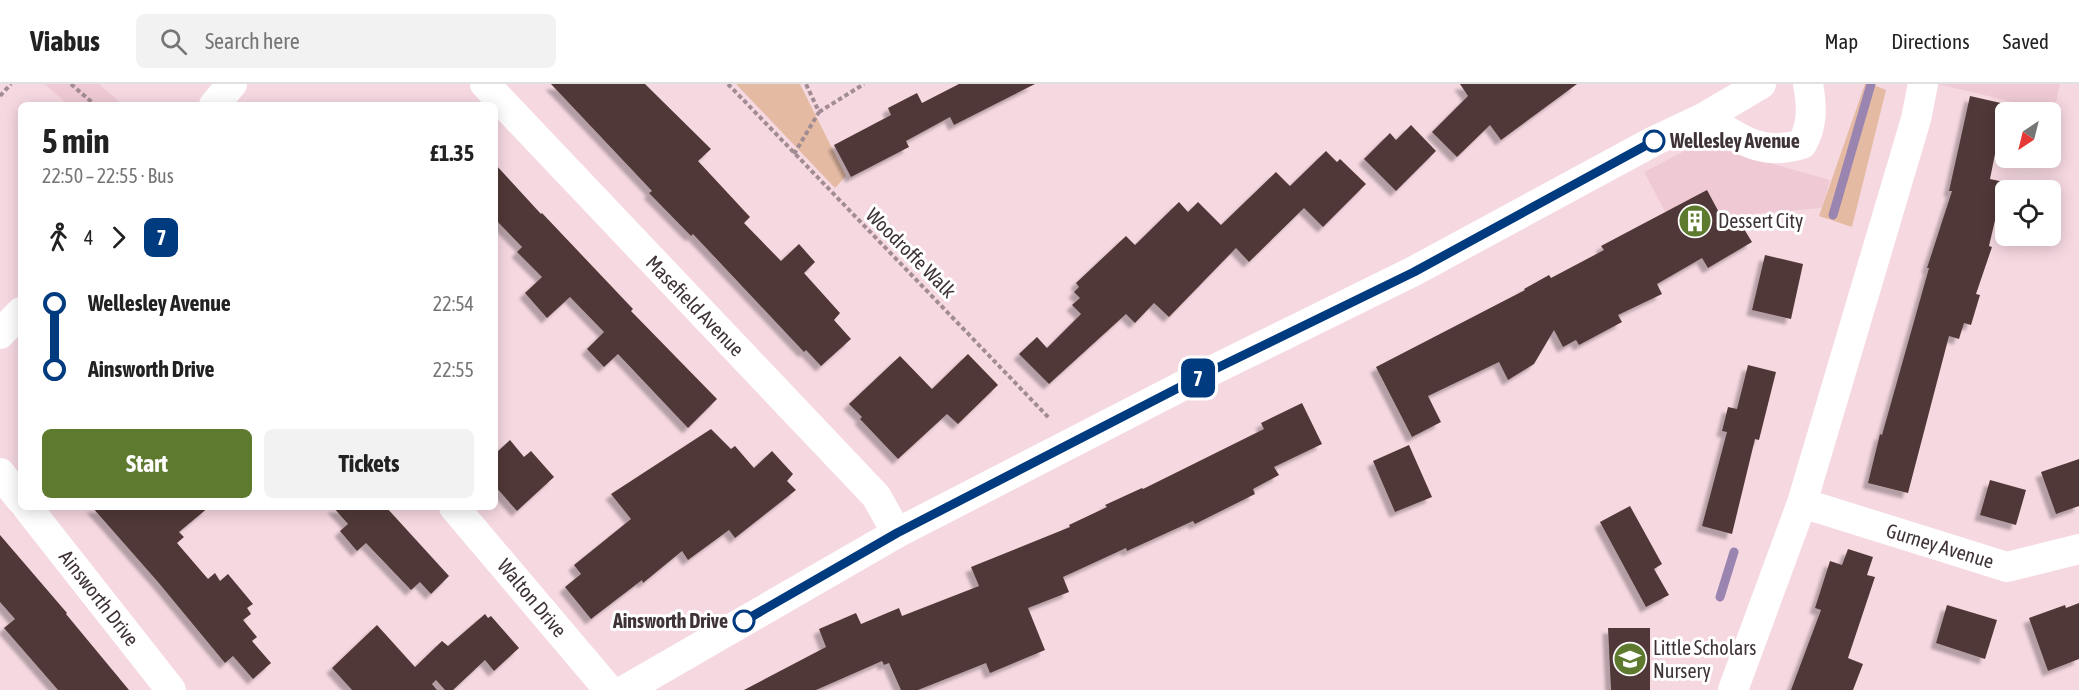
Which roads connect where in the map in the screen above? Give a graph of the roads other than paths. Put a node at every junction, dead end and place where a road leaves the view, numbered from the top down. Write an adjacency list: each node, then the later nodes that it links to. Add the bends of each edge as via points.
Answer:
1 (232, 84): 6 (street)
2 (485, 84): 15 (street, Masefield Avenue, via 876,496)
3 (1761, 84): 7 (street)
4 (1808, 84): 7 (street, via 1811,116 1802,144 1766,149 1746,142)
5 (1923, 84): 12 (street)
6 (216, 102)
7 (1705, 117): 15 (street, via 1414,272 1215,369)
8 (18, 315): 9 (street)
9 (0, 334)
10 (0, 473): 11 (street)
11 (18, 496)
12 (1802, 503): 16 (street, Gurney Avenue, via 2007,567); 20 (street)
13 (29, 510): 17 (street, Ainsworth Drive)
14 (457, 510): 18 (street, Walton Drive)
15 (897, 533): 19 (street)
16 (2079, 549)
17 (171, 690)
18 (609, 690)
19 (625, 690)
20 (1733, 690)

